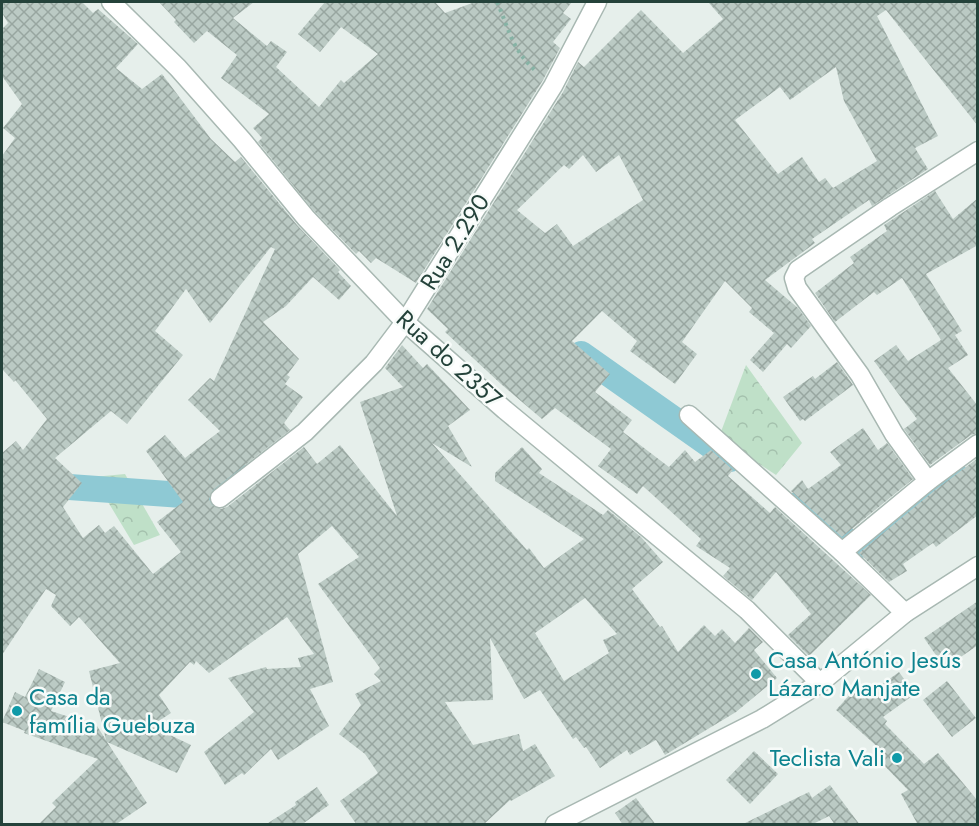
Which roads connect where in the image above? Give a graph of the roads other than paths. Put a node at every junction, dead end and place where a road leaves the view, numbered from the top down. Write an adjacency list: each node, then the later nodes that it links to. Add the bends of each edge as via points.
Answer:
1 (111, 2): 4 (street, Rua do 2357, via 178,68 306,218)
2 (597, 2): 4 (street, Rua 2.290, via 553,86)
3 (978, 151): 7 (street, via 798,270 794,278 797,288 860,375 894,434)
4 (405, 322): 8 (street, Rua 2.290, via 374,363 305,432); 12 (street, Rua do 2357, via 747,610)
5 (689, 415): 9 (street)
6 (978, 444): 7 (street)
7 (928, 481): 9 (street)
8 (220, 498)
9 (842, 552): 11 (street)
10 (978, 566): 11 (street)
11 (906, 614): 12 (street)
12 (820, 683): 13 (street, via 762,719)
13 (555, 825)

